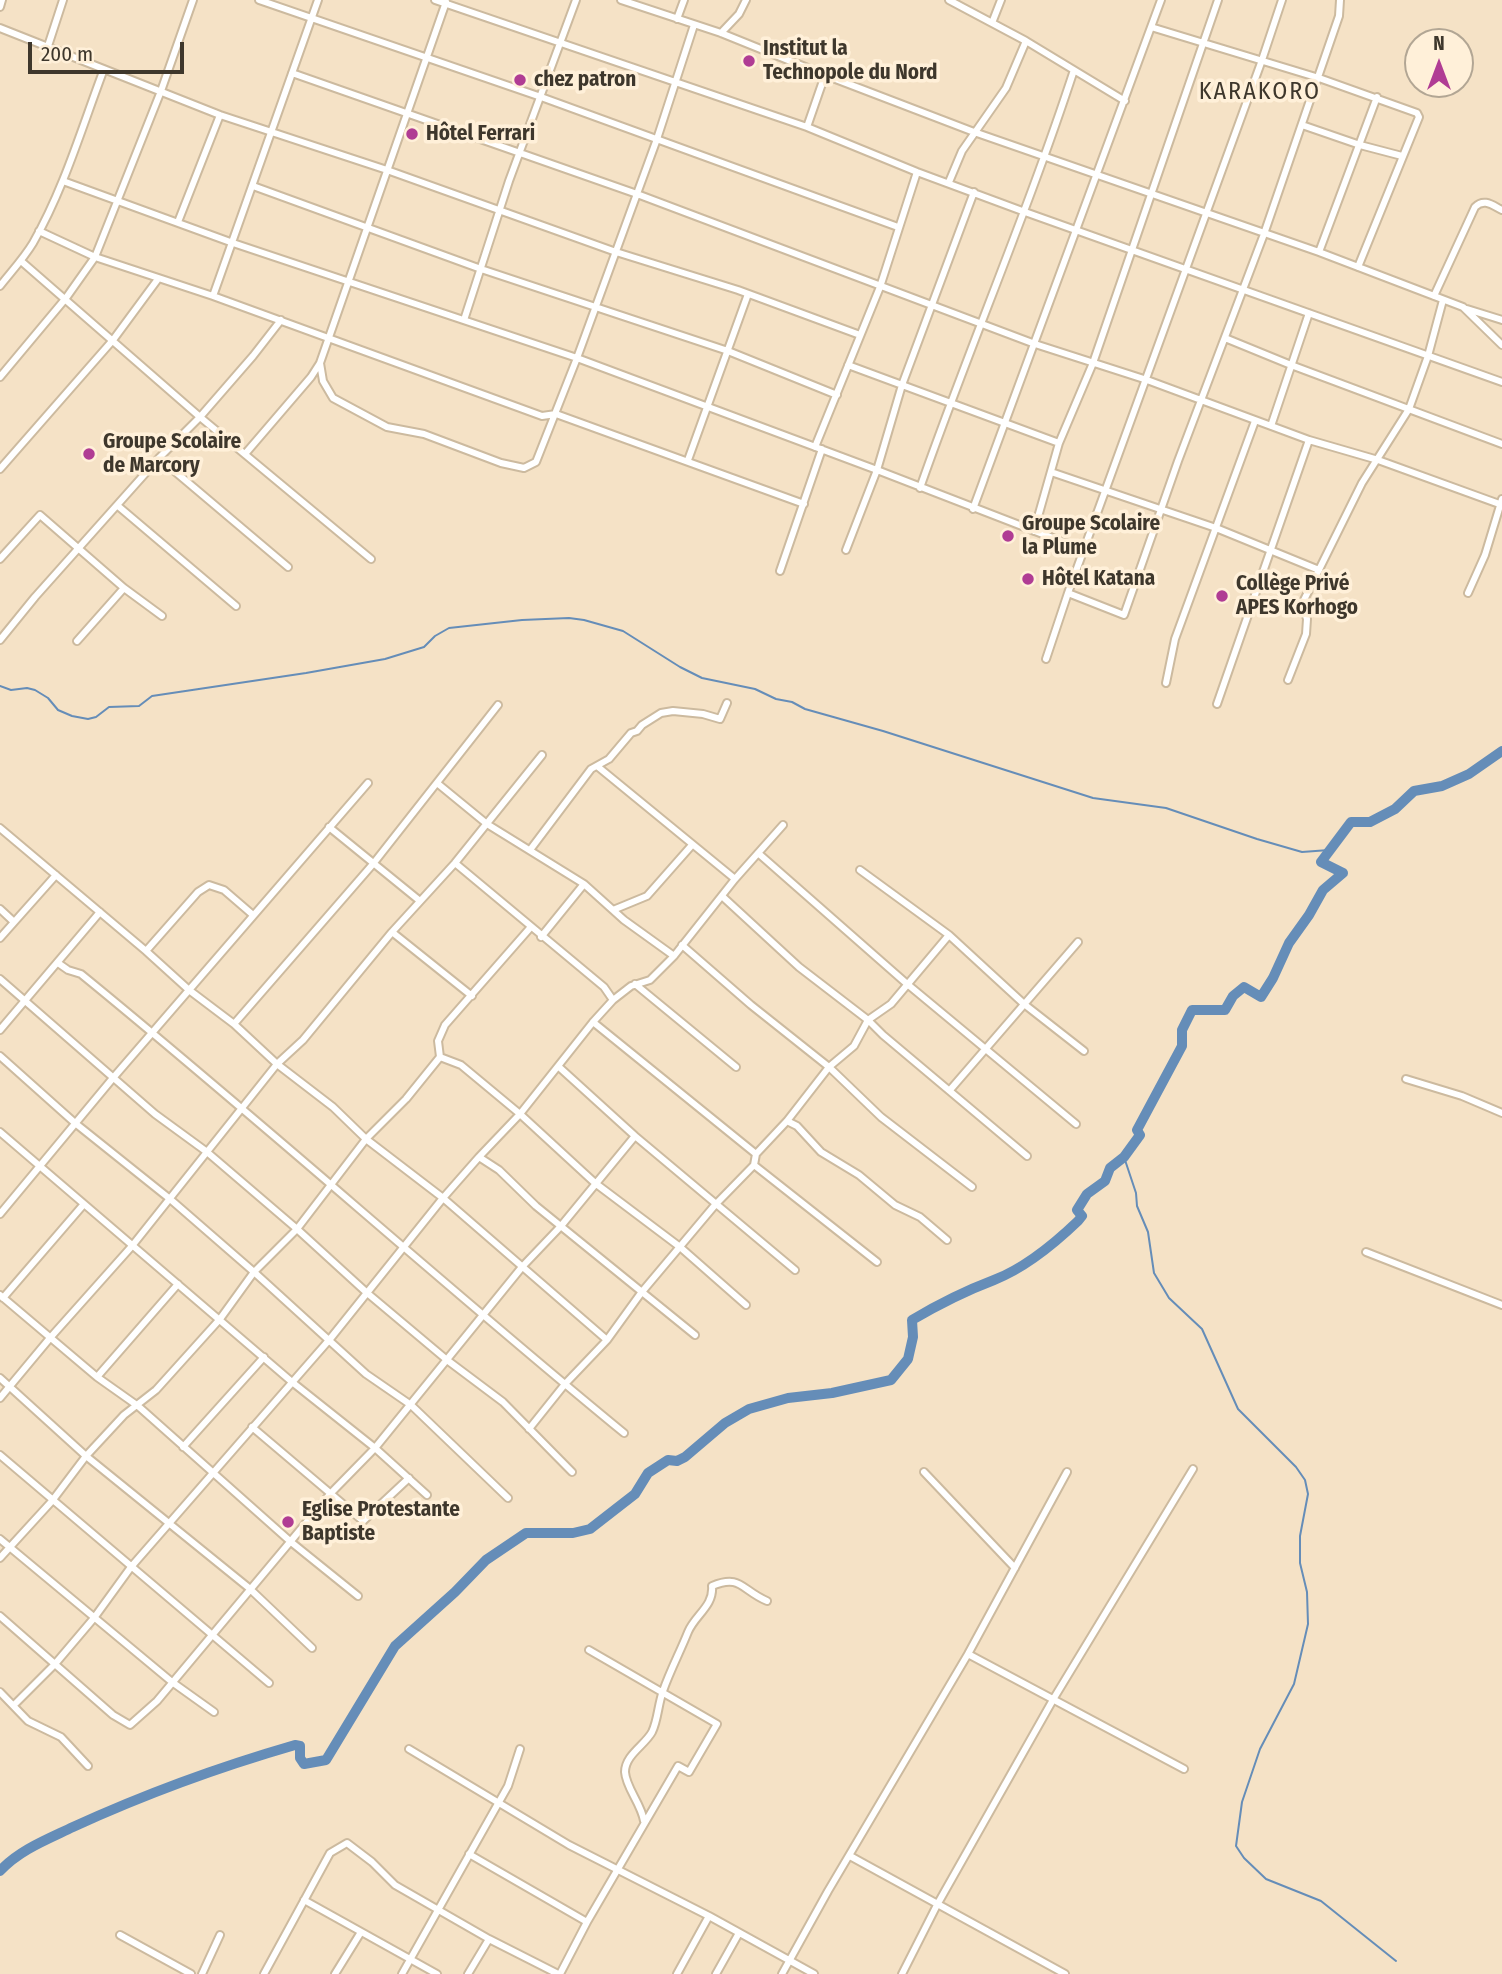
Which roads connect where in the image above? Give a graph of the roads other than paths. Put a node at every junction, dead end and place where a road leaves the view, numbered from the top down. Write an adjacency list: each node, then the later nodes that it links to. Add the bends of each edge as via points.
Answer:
1 (2, 0): 18 (street)
2 (63, 0): 29 (street)
3 (193, 0): 38 (street)
4 (260, 0): 19 (street)
5 (318, 0): 19 (street)
6 (435, 0): 17 (street)
7 (576, 0): 28 (street)
8 (621, 0): 20 (street)
9 (684, 0): 20 (street)
10 (746, 0): 25 (street)
11 (949, 0): 21 (street)
12 (1000, 0): 21 (street)
13 (1218, 0): 27 (street)
14 (1282, 0): 31 (street)
15 (1340, 0): 36 (street)
16 (1159, 1): 23 (street)
17 (446, 2): 28 (street); 30 (street)
18 (0, 7)
19 (311, 19): 30 (street); 34 (street)
20 (677, 19): 22 (street)
21 (992, 23): 26 (street)
22 (694, 25): 25 (street); 37 (street)
23 (1151, 27): 27 (street); 41 (street)
24 (0, 28): 29 (street)
25 (721, 33): 35 (street)
26 (1026, 41): 33 (street); 47 (street, via 1006,88)
27 (1203, 41): 31 (street); 61 (street)
28 (559, 43): 37 (street); 39 (street)
29 (48, 46): 32 (street)
30 (427, 58): 39 (street); 42 (street)
31 (1262, 60): 36 (street); 66 (street)
32 (104, 69): 38 (street); 56 (street)
33 (1074, 70): 41 (street); 52 (street)
34 (292, 73): 42 (street); 46 (street)
35 (825, 75): 45 (street); 47 (street)
36 (1319, 78): 40 (street); 44 (street)
37 (676, 84): 45 (street); 48 (street)
38 (161, 91): 43 (street); 62 (street)
39 (541, 97): 48 (street); 50 (street)
40 (1377, 97): 49 (street); 51 (street, via 1419,117)
41 (1125, 101): 55 (street)
42 (408, 112): 50 (street); 53 (street)
43 (220, 115): 46 (street); 67 (street)
44 (1302, 125): 49 (street); 72 (street)
45 (807, 127): 54 (street)
46 (272, 131): 53 (street); 58 (street)
47 (974, 132): 52 (street); 57 (street)
48 (657, 139): 60 (street); 68 (street)
49 (1360, 145): 51 (street); 76 (street)
50 (519, 154): 60 (street); 64 (street)
51 (1402, 156): 79 (street)
52 (1045, 158): 55 (street); 65 (street)
53 (387, 170): 64 (street); 69 (street)
54 (917, 172): 57 (street); 68 (street)
55 (1097, 176): 61 (street); 70 (street)
56 (63, 181): 62 (street); 71 (street)
57 (949, 182): 59 (street)
58 (253, 186): 69 (street); 73 (street)
59 (974, 192): 65 (street); 92 (street)
60 (637, 194): 75 (street); 85 (street)
61 (1150, 194): 66 (street); 74 (street)
62 (116, 199): 67 (street); 77 (street)
63 (1502, 210): 89 (street, via 1487,202 1475,207)
64 (500, 211): 75 (street); 80 (street)
65 (1025, 212): 70 (street); 99 (street)
66 (1206, 212): 72 (street); 81 (street)
67 (178, 222): 73 (street)
68 (898, 227): 85 (street)
69 (367, 228): 80 (street); 83 (street)
70 (1076, 230): 74 (street); 104 (street)
71 (39, 231): 77 (street); 78 (street)
72 (1264, 234): 76 (street); 86 (street)
73 (233, 243): 83 (street); 88 (street)
74 (1133, 250): 81 (street); 110 (street)
75 (616, 252): 87 (street); 94 (street)
76 (1319, 252): 79 (street)
77 (95, 257): 82 (street); 90 (street)
78 (21, 261): 84 (street); 90 (street)
79 (1358, 267): 89 (street)
80 (481, 269): 94 (street); 97 (street)
81 (1186, 269): 86 (street); 114 (street)
82 (158, 279): 88 (street); 103 (street)
83 (348, 283): 97 (street); 101 (street)
84 (0, 286)
85 (880, 287): 92 (street); 100 (street)
86 (1243, 289): 95 (street); 102 (street)
87 (748, 293): 100 (street); 106 (street)
88 (213, 296): 96 (street)
89 (1434, 296): 91 (street)
90 (66, 298): 103 (street); 113 (street)
91 (1443, 300): 93 (street); 107 (street)
92 (932, 303): 99 (street); 116 (street)
93 (1463, 307): 98 (street); 105 (street)
94 (596, 308): 106 (street); 108 (street)
95 (1308, 313): 107 (street); 112 (street)
96 (281, 320): 101 (street); 123 (street)
97 (464, 320): 108 (street)
98 (1502, 320)
99 (982, 323): 104 (street); 119 (street)
100 (860, 335): 111 (street)
101 (328, 337): 109 (street); 122 (street, via 542,416)
102 (1225, 338): 112 (street); 118 (street)
103 (113, 340): 123 (street); 135 (street)
104 (1035, 344): 110 (street); 125 (street)
105 (1502, 344)
106 (728, 351): 117 (street); 120 (street)
107 (1428, 356): 115 (street); 121 (street)
108 (577, 358): 120 (street); 122 (street)
109 (320, 363): 122 (street, via 333,398 365,416 387,427 524,468 536,462); 131 (street)
110 (1093, 363): 114 (street); 128 (street)
111 (848, 365): 116 (street); 117 (street)
112 (1291, 366): 121 (street); 126 (street)
113 (0, 377)
114 (1147, 380): 118 (street); 139 (street)
115 (1502, 382)
116 (902, 385): 119 (street); 136 (street)
117 (837, 395): 130 (street)
118 (1201, 401): 124 (street); 144 (street)
119 (950, 402): 125 (street); 138 (street)
120 (708, 407): 130 (street); 133 (street)
121 (1409, 409): 129 (street); 134 (street)
122 (556, 414): 133 (street)
123 (200, 417): 131 (street); 132 (street)
124 (1255, 421): 126 (street); 145 (street)
125 (1004, 422): 128 (street); 143 (street)
126 (1271, 426): 127 (street)
127 (1309, 440): 134 (street); 150 (street)
128 (1059, 443): 137 (street)
129 (1502, 444)
130 (819, 448): 136 (street); 141 (street)
131 (245, 454): 152 (street)
132 (159, 458): 142 (street); 153 (street)
133 (688, 460): 141 (street)
134 (1378, 460): 140 (street); 154 (street)
135 (0, 469)
136 (877, 470): 138 (street); 148 (street)
137 (1051, 472): 139 (street); 146 (street)
138 (920, 488): 143 (street)
139 (1106, 490): 144 (street); 149 (street)
140 (1501, 503): 158 (street)
141 (804, 504): 155 (street)
142 (118, 506): 147 (street); 159 (street)
143 (973, 509): 146 (street)
144 (1162, 510): 145 (street); 157 (street, via 1124,615)
145 (1216, 528): 150 (street); 165 (street, via 1175,639)
146 (1034, 531): 149 (street)
147 (80, 548): 151 (street, via 40,514); 156 (street); 161 (street)
148 (846, 550)
149 (1084, 550): 157 (street)
150 (1270, 550): 154 (street); 167 (street)
151 (0, 559)
152 (371, 559)
153 (288, 567)
154 (1319, 570): 164 (street, via 1302,604 1306,634)
155 (780, 571)
156 (124, 588): 160 (street); 162 (street)
157 (1068, 593): 163 (street)
158 (1468, 593)
159 (236, 606)
160 (162, 616)
161 (0, 640)
162 (77, 641)
163 (1046, 659)
164 (1289, 680)
165 (1166, 683)
166 (727, 703): 170 (street, via 720,719 673,710 661,713 631,733 610,759)
167 (1217, 704)
168 (498, 705): 172 (street)
169 (542, 755): 173 (street)
170 (597, 766): 177 (street); 178 (street)
171 (368, 783): 175 (street)
172 (437, 783): 173 (street); 181 (street)
173 (487, 824): 178 (street); 180 (street)
174 (783, 825): 179 (street)
175 (329, 827): 181 (street); 191 (street)
176 (0, 828): 183 (street)
177 (692, 845): 184 (street); 189 (street, via 647,896)
178 (530, 850): 185 (street)
179 (758, 853): 184 (street); 204 (street)
180 (455, 863): 187 (street); 193 (street)
181 (373, 864): 187 (street); 215 (street)
182 (860, 870): 195 (street)
183 (56, 875): 190 (street); 192 (street)
184 (735, 879): 186 (street)
185 (584, 884): 189 (street); 196 (street)
186 (723, 897): 199 (street); 213 (street, via 799,967)
187 (420, 901): 194 (street)
188 (0, 909): 192 (street)
189 (614, 910): 201 (street)
190 (100, 912): 200 (street); 202 (street)
191 (253, 915): 200 (street, via 224,890 205,887); 207 (street)
192 (14, 922): 197 (street)
193 (530, 928): 196 (street); 209 (street)
194 (392, 932): 209 (street); 222 (street, via 303,1040)
195 (949, 934): 204 (street); 212 (street)
196 (541, 937): 206 (street)
197 (0, 938)
198 (1078, 942): 212 (street)
199 (682, 945): 201 (street); 225 (street)
200 (146, 951): 207 (street)
201 (674, 956): 205 (street, via 650,980)
202 (58, 963): 210 (street); 217 (street, via 81,974)
203 (0, 979): 210 (street)
204 (906, 983): 213 (street, via 891,1004); 218 (street)
205 (635, 985): 208 (street); 224 (street)
206 (606, 989): 208 (street); 211 (street)
207 (189, 990): 215 (street); 217 (street)
208 (622, 994): 211 (street)
209 (472, 996): 221 (street, via 440,1032)
210 (26, 1000): 216 (street); 226 (street)
211 (613, 1000): 214 (street)
212 (1024, 1004): 218 (street); 219 (street)
213 (868, 1020): 225 (street, via 854,1046); 228 (street)
214 (593, 1022): 223 (street); 239 (street)
215 (234, 1024): 222 (street)
216 (0, 1030)
217 (153, 1032): 226 (street); 229 (street)
218 (985, 1049): 228 (street); 234 (street)
219 (1084, 1051)
220 (0, 1056): 233 (street)
221 (440, 1057): 231 (street, via 461,1065); 237 (street)
222 (277, 1064): 229 (street); 237 (street)
223 (559, 1067): 231 (street); 236 (street)
224 (736, 1067)
225 (829, 1067): 232 (street); 246 (street, via 881,1117)
226 (113, 1078): 233 (street); 238 (street)
227 (1406, 1079): 230 (street)
228 (950, 1090): 240 (street)
229 (242, 1108): 238 (street); 244 (street)
230 (1502, 1112)
231 (520, 1114): 241 (street); 245 (street)
232 (787, 1121): 239 (street); 254 (street, via 821,1152)
233 (75, 1123): 243 (street); 248 (street)
234 (1076, 1124)
235 (0, 1132): 243 (street)
236 (635, 1136): 245 (street); 250 (street)
237 (366, 1139): 244 (street); 247 (street)
238 (207, 1152): 248 (street); 253 (street)
239 (756, 1154): 242 (street)
240 (1027, 1156)
241 (478, 1157): 247 (street); 252 (street)
242 (754, 1165): 250 (street); 259 (street)
243 (41, 1166): 249 (street); 251 (street)
244 (330, 1183): 253 (street); 257 (street)
245 (595, 1183): 252 (street); 256 (street)
246 (972, 1187)
247 (443, 1198): 257 (street); 260 (street)
248 (170, 1199): 255 (street); 262 (street)
249 (84, 1204): 255 (street); 266 (street)
250 (715, 1205): 256 (street); 261 (street)
251 (0, 1214)
252 (561, 1226): 260 (street); 265 (street)
253 (297, 1228): 262 (street); 264 (street)
254 (947, 1240)
255 (132, 1246): 263 (street); 272 (street)
256 (680, 1247): 265 (street); 267 (street)
257 (404, 1248): 264 (street); 269 (street)
258 (1366, 1252): 268 (street)
259 (877, 1262)
260 (522, 1267): 269 (street); 274 (street)
261 (795, 1270)
262 (254, 1272): 270 (street); 273 (street)
263 (177, 1284): 270 (street); 277 (street)
264 (366, 1292): 273 (street); 276 (street)
265 (641, 1293): 271 (street); 274 (street)
266 (2, 1297): 272 (street)
267 (746, 1305)
268 (1502, 1305)
269 (483, 1317): 276 (street); 280 (street)
270 (220, 1319): 275 (street); 284 (street)
271 (695, 1335)
272 (50, 1338): 277 (street); 281 (street)
273 (330, 1339): 279 (street); 283 (street, via 366,1374)
274 (607, 1340): 280 (street)
275 (264, 1357): 279 (street); 288 (street)
276 (447, 1360): 283 (street); 286 (street, via 503,1402)
277 (97, 1377): 284 (street)
278 (0, 1378): 281 (street)
279 (292, 1382): 285 (street); 289 (street)
280 (565, 1384): 286 (street); 287 (street)
281 (10, 1387): 282 (street); 291 (street)
282 (0, 1398)
283 (411, 1405): 289 (street); 300 (street)
284 (138, 1406): 288 (street); 291 (street)
285 (252, 1427): 296 (street); 298 (street)
286 (529, 1429): 293 (street)
287 (624, 1433)
288 (183, 1447): 296 (street)
289 (375, 1448): 297 (street); 298 (street)
290 (0, 1455): 301 (street)
291 (86, 1456): 301 (street); 302 (street)
292 (1193, 1469): 323 (street)
293 (572, 1472)
294 (924, 1472): 308 (street)
295 (1067, 1472): 308 (street)
296 (212, 1473): 302 (street); 304 (street)
297 (409, 1478): 298 (street, via 363,1521); 299 (street)
298 (331, 1493): 304 (street)
299 (427, 1495)
300 (508, 1498)
301 (52, 1501): 305 (street); 307 (street)
302 (170, 1524): 307 (street); 309 (street)
303 (0, 1539): 305 (street)
304 (291, 1542): 309 (street); 310 (street)
305 (9, 1547): 306 (street); 313 (street)
306 (0, 1558)
307 (131, 1567): 313 (street); 314 (street)
308 (1015, 1568): 317 (street)
309 (249, 1588): 314 (street); 315 (street)
310 (358, 1596)
311 (767, 1601): 322 (street, via 735,1580 712,1586 711,1599 688,1632)
312 (0, 1616): 318 (street)
313 (94, 1618): 318 (street); 319 (street)
314 (211, 1636): 319 (street); 320 (street)
315 (312, 1648)
316 (589, 1650): 322 (street)
317 (968, 1654): 323 (street); 333 (street)
318 (55, 1664): 319 (street, via 130,1726); 324 (street)
319 (172, 1682): 325 (street)
320 (269, 1683)
321 (0, 1692): 324 (street)
322 (662, 1692): 331 (street, via 652,1731 630,1758 625,1773); 331 (street, via 717,1724 689,1772 678,1766)
323 (1054, 1698): 329 (street); 336 (street)
324 (14, 1705): 328 (street, via 28,1721 61,1737)
325 (214, 1712)
326 (409, 1749): 330 (street)
327 (520, 1749): 330 (street)
328 (88, 1766)
329 (1184, 1769)
330 (499, 1802): 332 (street); 334 (street)
331 (644, 1821): 334 (street)
332 (469, 1854): 337 (street); 339 (street)
333 (850, 1856): 336 (street); 346 (street)
334 (618, 1869): 338 (street); 339 (street)
335 (304, 1900): 337 (street, via 330,1853 347,1843 395,1885); 340 (street); 349 (street)
336 (937, 1905): 359 (street); 360 (street)
337 (439, 1910): 344 (street); 345 (street)
338 (709, 1916): 341 (street); 355 (street)
339 (587, 1922): 354 (street)
340 (361, 1932): 345 (street); 350 (street)
341 (739, 1933): 346 (street); 356 (street)
342 (120, 1935): 347 (street)
343 (220, 1935): 348 (street)
344 (489, 1939): 353 (street); 354 (street)
345 (411, 1959): 351 (street); 352 (street)
346 (789, 1960): 357 (street); 358 (street)
347 (191, 1974)
348 (202, 1974)
349 (264, 1974)
350 (335, 1974)
351 (402, 1974)
352 (437, 1974)
353 (468, 1974)
354 (559, 1974)
355 (677, 1974)
356 (716, 1974)
357 (782, 1974)
358 (814, 1974)
359 (902, 1974)
360 (1065, 1974)

